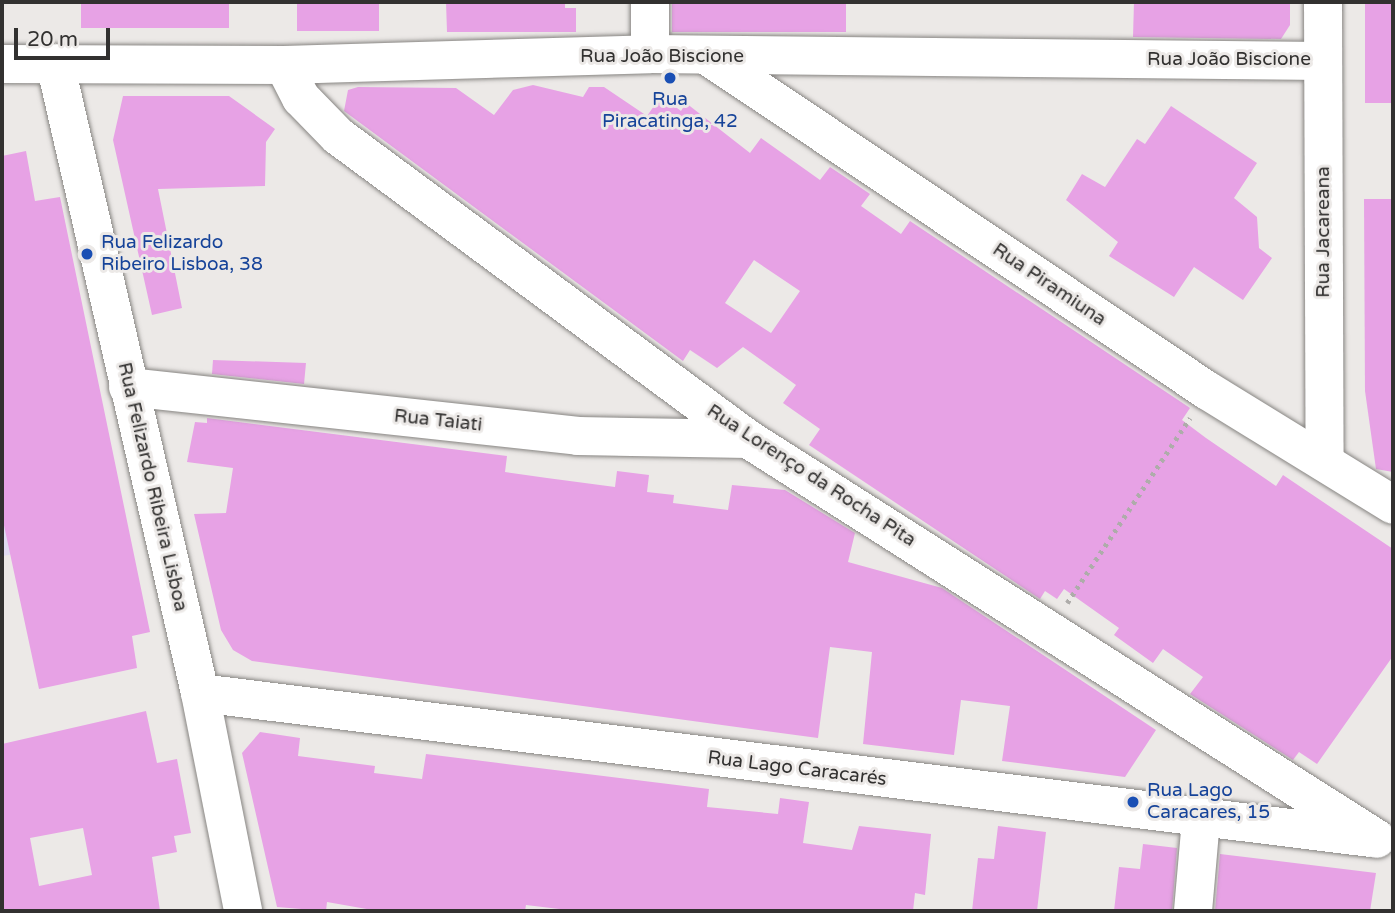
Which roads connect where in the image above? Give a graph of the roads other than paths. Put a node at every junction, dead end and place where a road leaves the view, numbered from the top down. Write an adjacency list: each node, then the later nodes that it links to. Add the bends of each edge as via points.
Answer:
1 (650, 2): 3 (street)
2 (1323, 2): 5 (street, Rua Jacareana)
3 (650, 54): 4 (street, Rua João Biscione); 8 (street, Rua João Biscione)
4 (709, 57): 5 (street, Rua João Biscione); 11 (street, Rua Piramiuna, via 1208,391)
5 (1323, 61): 11 (street, Rua Jacareana)
6 (2, 64): 7 (street, Rua João Biscione)
7 (55, 64): 8 (street, Rua João Biscione); 9 (street, Rua Felizardo Ribeira Lisboa)
8 (284, 65): 10 (street, Rua Lorenço da Rocha Pita, via 301,98 338,136)
9 (128, 387): 10 (street, Rua Taiati, via 578,436); 13 (street, Rua Felizardo Ribeira Lisboa)
10 (748, 439): 15 (street, Rua Lorenço da Rocha Pita)
11 (1325, 462): 12 (street, Rua Piramiuna)
12 (1393, 505)
13 (200, 693): 14 (street, Rua Lago Caracarés); 16 (street, Rua Felizardo Ribeira Lisboa)
14 (1201, 820): 15 (street, Rua Lago Caracarés); 17 (street)
15 (1385, 840)
16 (243, 911)
17 (1192, 911)

